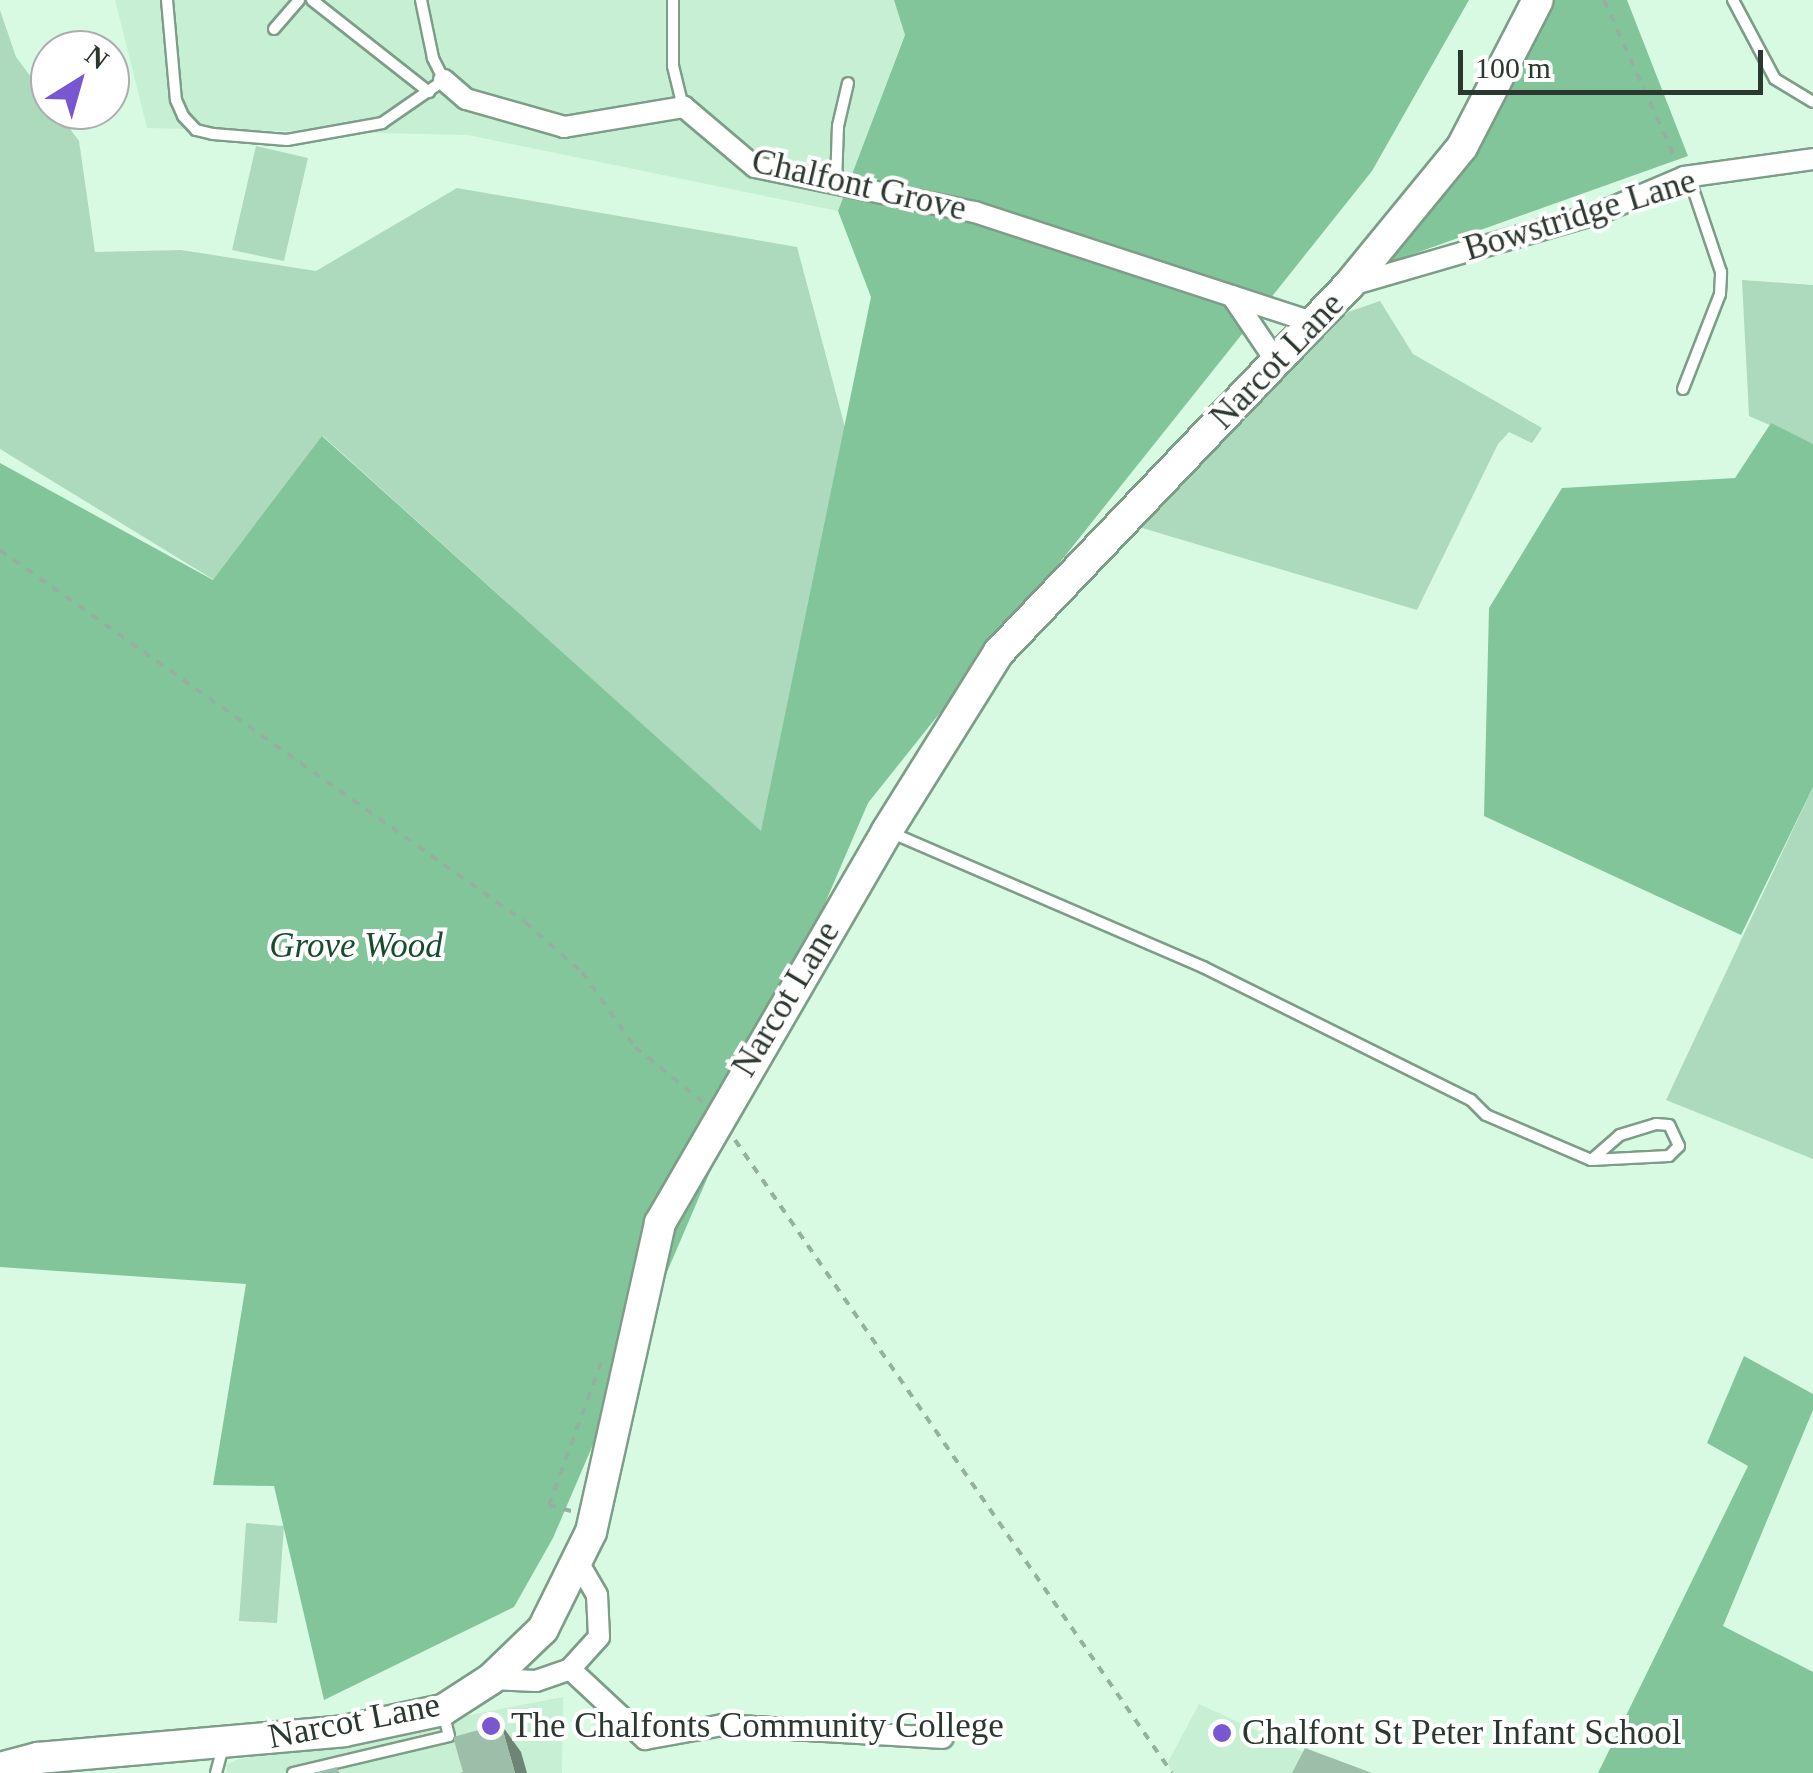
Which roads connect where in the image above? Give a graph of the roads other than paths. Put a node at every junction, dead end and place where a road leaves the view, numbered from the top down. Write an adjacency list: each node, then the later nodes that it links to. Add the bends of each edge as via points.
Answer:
1 (168, 0): 10 (lane, via 176,100 196,130 287,140 336,136 382,123)
2 (299, 0): 8 (lane)
3 (312, 0): 10 (lane)
4 (673, 0): 12 (lane, via 673,66)
5 (1538, 0): 16 (street, Narcot Lane, via 1462,147)
6 (1734, 0): 11 (lane, via 1775,80)
7 (425, 3): 10 (lane)
8 (274, 29)
9 (848, 83): 15 (lane)
10 (436, 86): 12 (street, via 564,127)
11 (1813, 102)
12 (684, 108): 15 (street, Chalfont Grove, via 755,166)
13 (1813, 159): 14 (street, Bowstridge Lane)
14 (1687, 177): 16 (street, Bowstridge Lane, via 1602,212); 20 (lane, via 1722,272 1720,294)
15 (836, 183): 17 (street, Chalfont Grove, via 976,212)
16 (1349, 285): 18 (street, Narcot Lane)
17 (1232, 296): 18 (street, Chalfont Grove); 19 (street)
18 (1312, 322): 19 (street, Narcot Lane)
19 (1276, 361): 21 (street, Narcot Lane, via 998,652)
20 (1683, 389)
21 (887, 830): 22 (lane, via 1203,967 1472,1100 1486,1115); 23 (street, Narcot Lane, via 707,1106 660,1223)
22 (1591, 1160): 22 (lane, via 1670,1156 1680,1146 1668,1125 1656,1124 1620,1135)
23 (580, 1566): 24 (street, via 597,1595 599,1638); 25 (street, Narcot Lane, via 542,1629)
24 (570, 1669): 25 (street, via 536,1681); 27 (street, via 645,1739 723,1726)
25 (491, 1679): 26 (street, Narcot Lane)
26 (443, 1710): 28 (street, Narcot Lane); 30 (lane, via 449,1736)
27 (944, 1738)
28 (220, 1759): 29 (street, Narcot Lane, via 38,1758)
29 (0, 1768)
30 (294, 1773)

